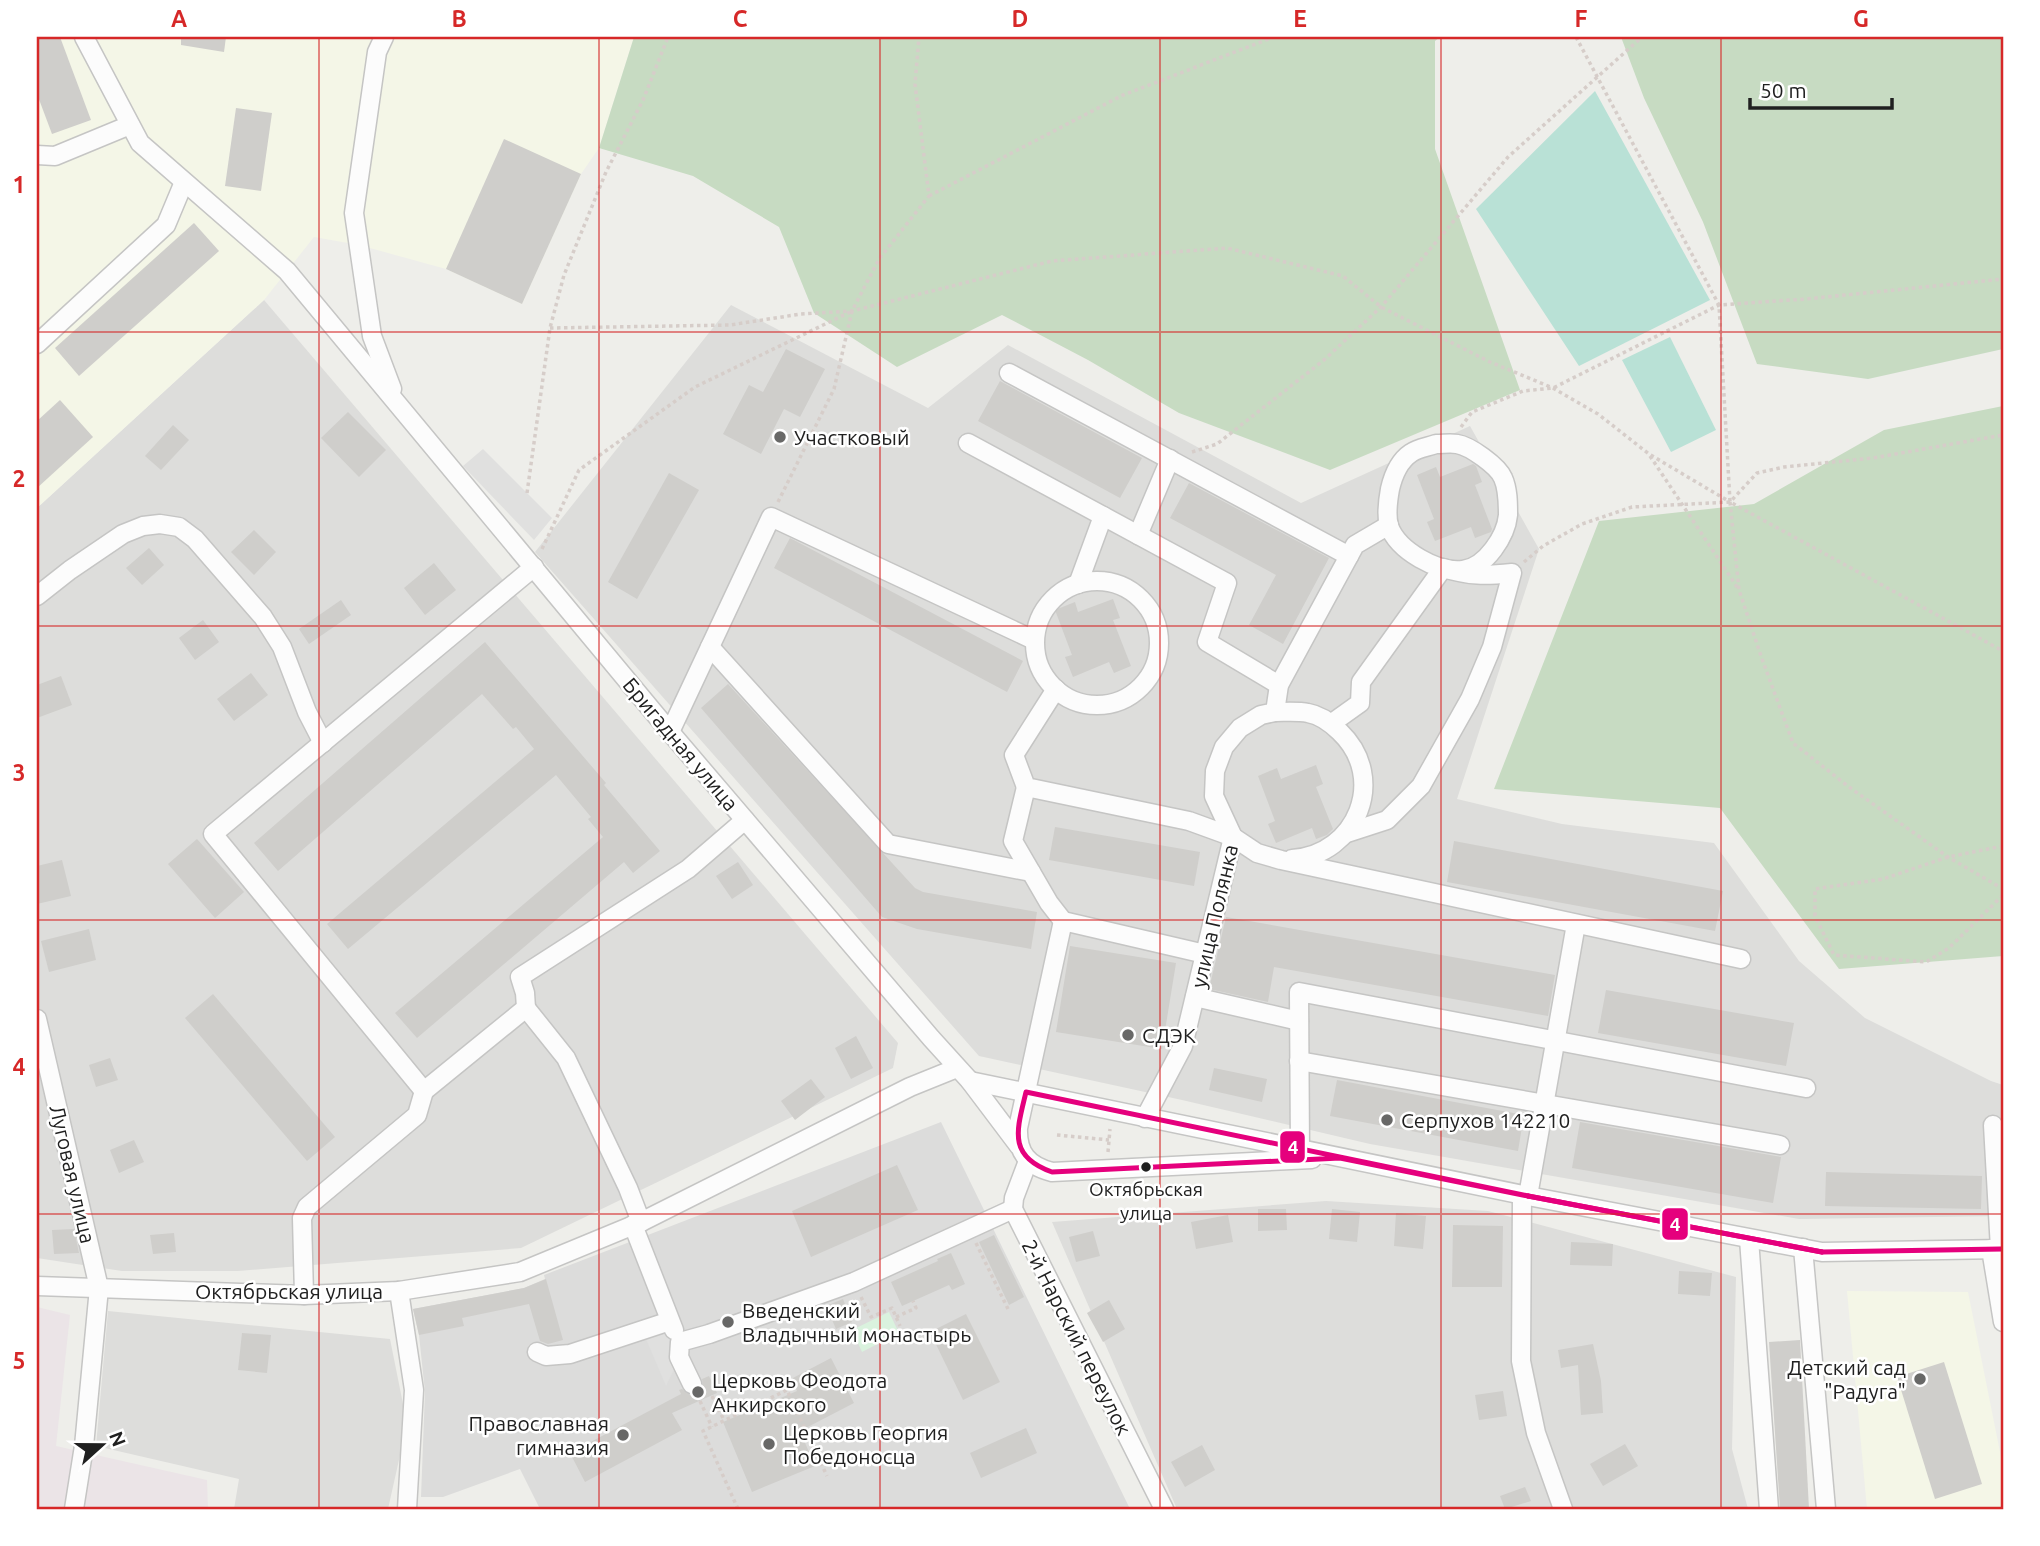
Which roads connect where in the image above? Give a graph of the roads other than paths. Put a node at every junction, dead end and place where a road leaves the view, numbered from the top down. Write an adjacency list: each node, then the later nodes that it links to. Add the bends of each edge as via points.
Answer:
1 (84, 37): 3 (street, Бригадная улица)
2 (384, 37): 8 (street, via 377,52 354,213 372,336)
3 (130, 125): 4 (street, via 55,156); 5 (street, Бригадная улица, via 140,144)
4 (37, 155)
5 (184, 182): 6 (street, via 166,225); 8 (street, Бригадная улица, via 287,271)
6 (37, 344)
7 (1009, 373): 10 (street)
8 (396, 402): 15 (street, Бригадная улица)
9 (968, 443): 11 (street)
10 (1170, 459): 13 (street); 14 (street)
11 (1103, 516): 13 (street); 17 (street)
12 (1389, 525): 14 (street, via 1355,545); 16 (street, via 1400,544); 16 (street, via 1393,474 1410,453 1436,444 1460,444 1483,457 1503,476 1508,510 1502,535 1492,553 1474,566)
13 (1138, 535): 21 (street, via 1227,583 1207,642)
14 (1349, 556): 21 (street)
15 (534, 567): 25 (street, Бригадная улица); 26 (street)
16 (1443, 568): 24 (street, via 1361,682 1360,703); 29 (street, via 1484,576 1512,573 1492,647 1470,699 1422,786 1387,820)
17 (1078, 584): 19 (street, via 1049,601); 22 (street, via 1107,581 1127,588 1143,601 1154,619 1158,659 1136,692 1119,702 1079,704)
18 (37, 596): 26 (street, via 122,534 143,526 178,527 195,539 263,617 282,647)
19 (1034, 640): 20 (street, via 771,517); 22 (street, via 1037,661)
20 (710, 647): 25 (street); 32 (street, via 888,844)
21 (1279, 685): 23 (street)
22 (1055, 690): 27 (street, via 1014,755)
23 (1275, 712): 24 (street, via 1310,713); 30 (street, улица Полянка, via 1240,728 1224,747 1215,771 1214,796)
24 (1332, 723): 29 (street, via 1350,741 1361,763 1364,787 1359,811)
25 (670, 732): 28 (street, Бригадная улица)
26 (323, 743): 46 (street, via 213,835)
27 (1026, 787): 30 (street, via 1189,821); 32 (street, via 1013,841)
28 (745, 820): 38 (street, via 688,869 520,977); 43 (street, Бригадная улица)
29 (1347, 833): 31 (street, via 1317,854)
30 (1233, 836): 31 (street, via 1257,853); 35 (street, улица Полянка)
31 (1281, 860): 34 (street)
32 (1031, 872): 33 (street)
33 (1063, 921): 35 (street); 47 (street)
34 (1576, 924): 36 (street); 41 (street)
35 (1205, 954): 37 (street, улица Полянка)
36 (1741, 959)
37 (1195, 997): 40 (street); 49 (street, улица Полянка, via 1183,1046)
38 (526, 1008): 46 (street); 57 (street, via 566,1058 628,1188)
39 (37, 1019): 62 (street, Луговая улица)
40 (1299, 1021): 41 (street, via 1299,992); 42 (street)
41 (1556, 1040): 45 (street); 48 (street)
42 (1299, 1061): 48 (street); 52 (street)
43 (957, 1068): 44 (street, Бригадная улица); 57 (street, Октябрьская улица)
44 (970, 1081): 47 (street); 53 (street, Бригадная улица)
45 (1806, 1088)
46 (424, 1091): 64 (street, via 416,1115 307,1207 302,1218)
47 (1026, 1092): 49 (street); 53 (street, via 1017,1140)
48 (1544, 1104): 51 (street); 55 (street)
49 (1145, 1118): 52 (street)
50 (1993, 1125): 60 (street)
51 (1780, 1145)
52 (1300, 1150): 54 (street)
53 (1024, 1154): 54 (street, via 1038,1168 1052,1172); 56 (street)
54 (1340, 1158): 55 (street)
55 (1525, 1196): 58 (street); 73 (street, via 1521,1361 1535,1433)
56 (1013, 1209): 67 (street, via 854,1282); 72 (street, 2-й Нарский переулок)
57 (637, 1224): 63 (street, Октябрьская улица, via 520,1272); 65 (street)
58 (1749, 1238): 59 (street); 74 (street)
59 (1804, 1248): 60 (street, via 1822,1252); 75 (street)
60 (1998, 1249): 66 (street)
61 (37, 1286): 62 (street, Октябрьская улица)
62 (99, 1288): 64 (street, Октябрьская улица); 70 (street, Луговая улица)
63 (399, 1291): 64 (street, Октябрьская улица); 71 (street, via 414,1391)
64 (304, 1295)
65 (670, 1321): 67 (street); 68 (street, via 570,1354)
66 (2003, 1322)
67 (680, 1342): 69 (street, via 679,1357)
68 (537, 1352)
69 (692, 1384)
70 (74, 1509)
71 (407, 1509)
72 (1164, 1509)
73 (1563, 1509)
74 (1769, 1509)
75 (1826, 1509)

